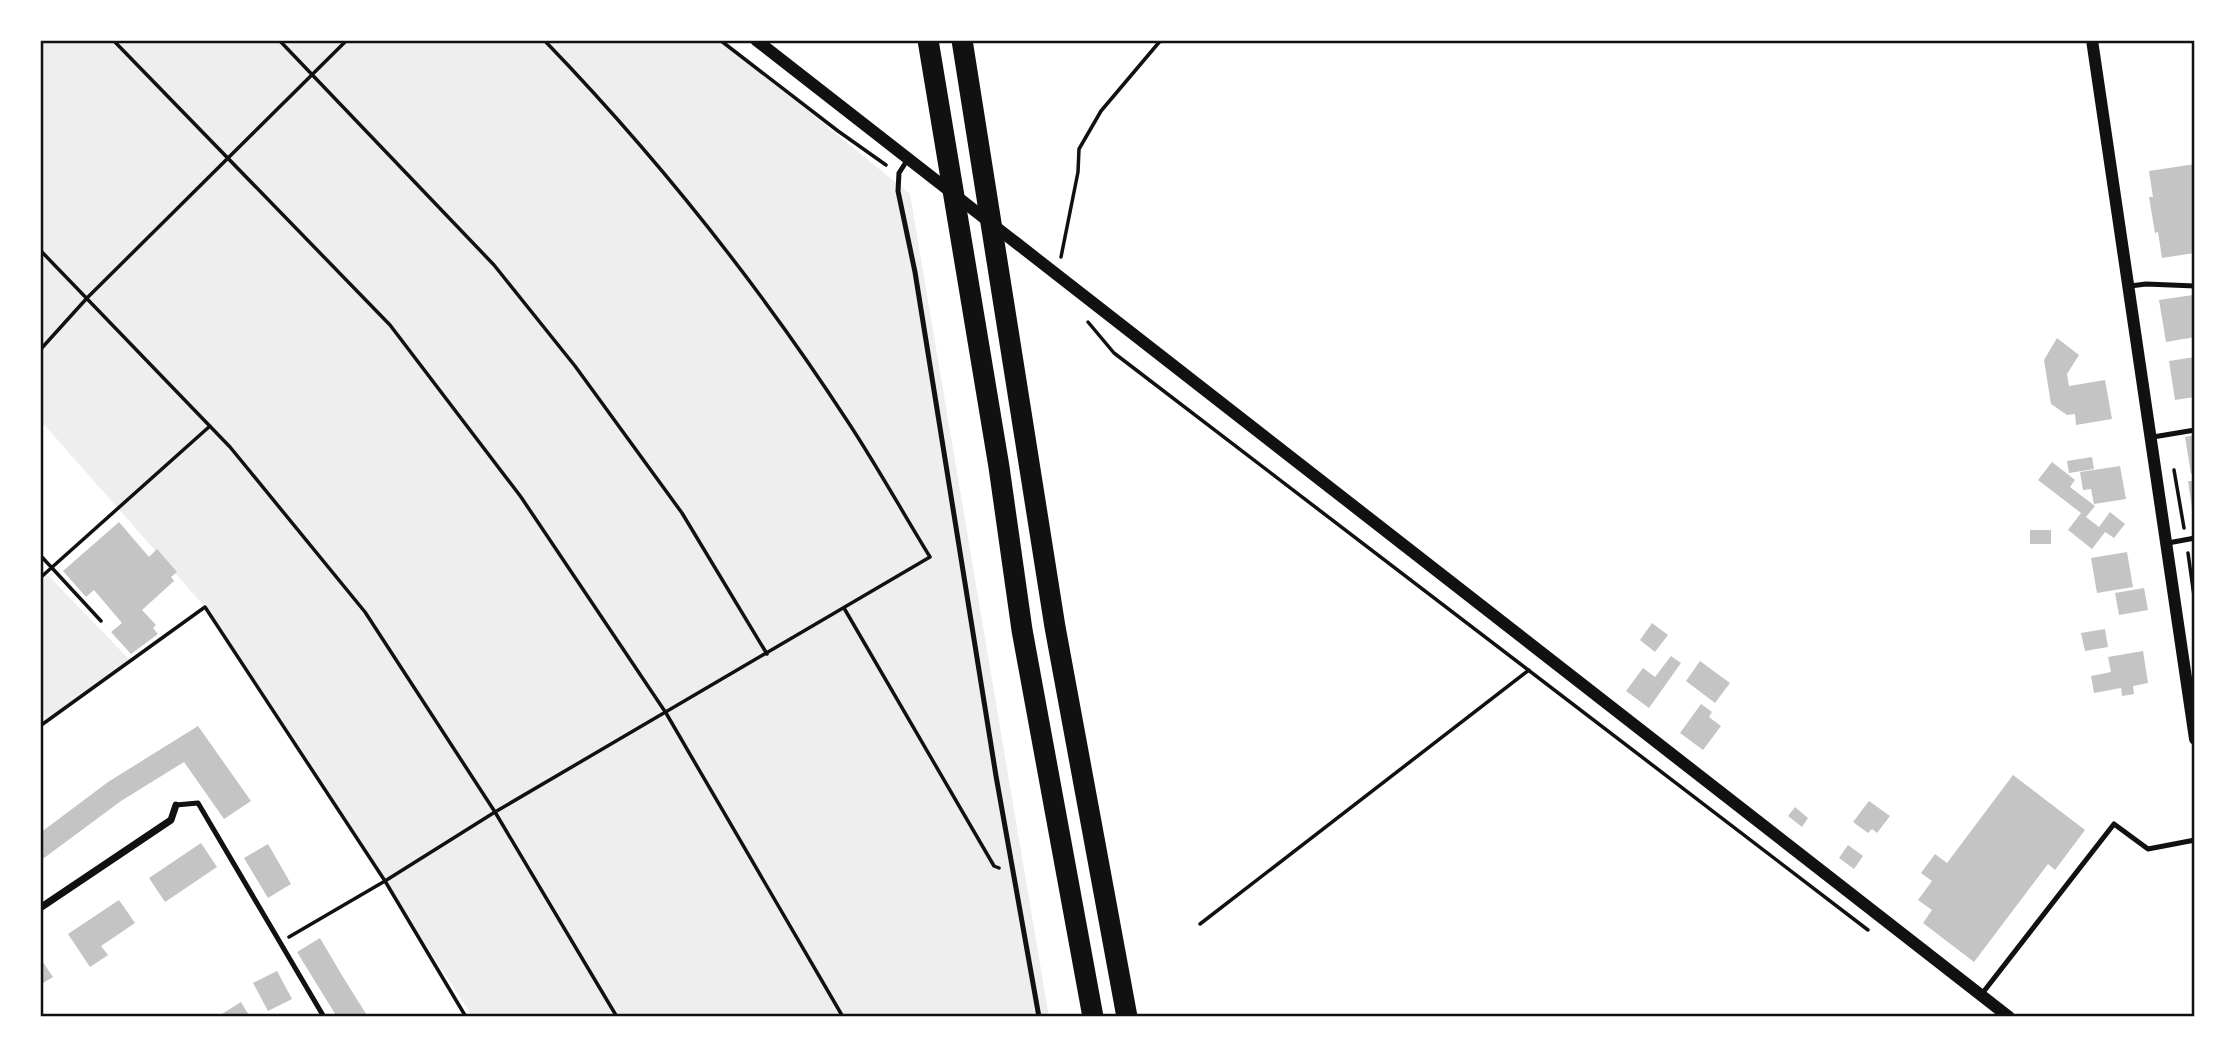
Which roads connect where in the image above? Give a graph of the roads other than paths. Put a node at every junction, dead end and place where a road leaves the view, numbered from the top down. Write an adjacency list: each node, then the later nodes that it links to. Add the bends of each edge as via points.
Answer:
1 (756, 40): 5 (street)
2 (928, 40): 20 (highway, via 1023,630)
3 (962, 40): 21 (highway, via 1055,627)
4 (2092, 40): 6 (street)
5 (908, 159): 16 (street); 19 (lane, via 899,173 898,191)
6 (2126, 286): 7 (lane); 9 (street)
7 (2195, 286)
8 (2195, 429): 9 (lane)
9 (2150, 438): 11 (street)
10 (2195, 538): 11 (lane)
11 (2165, 544): 12 (street)
12 (2195, 739)
13 (176, 805): 15 (street, via 171,820); 17 (lane, via 198,803)
14 (2195, 840): 16 (lane, via 2148,849 2114,824)
15 (40, 908)
16 (1981, 995): 22 (street)
17 (322, 1015): 18 (lane)
18 (313, 1017)
19 (1039, 1017)
20 (1093, 1017)
21 (1127, 1017)
22 (2010, 1017)

